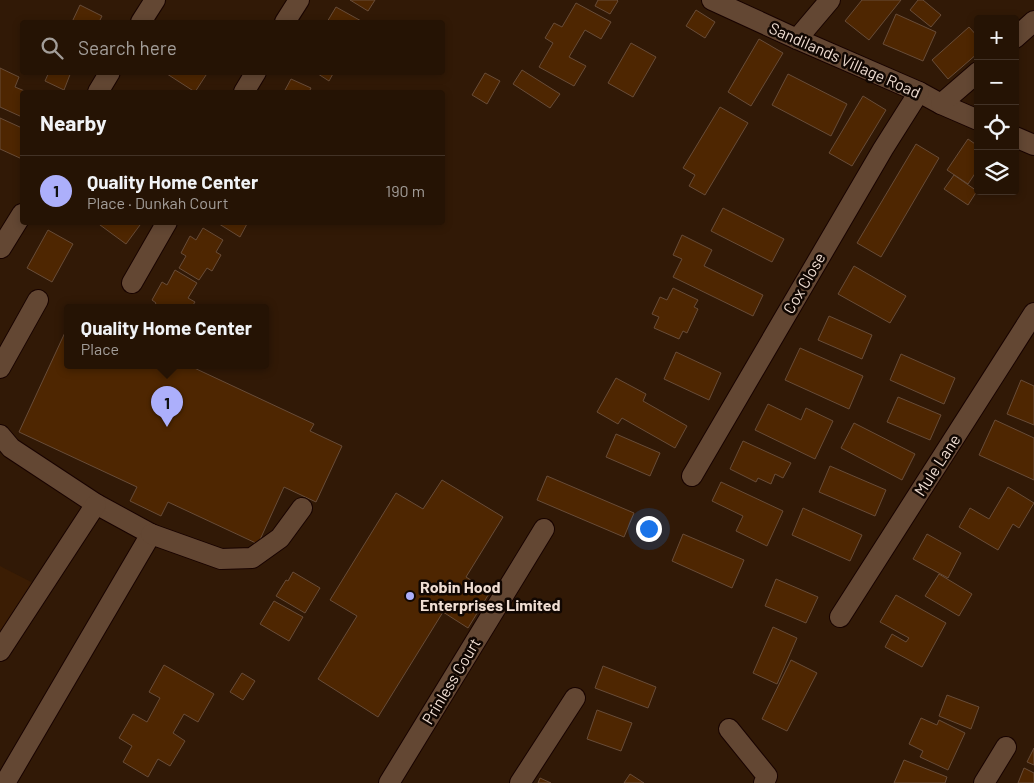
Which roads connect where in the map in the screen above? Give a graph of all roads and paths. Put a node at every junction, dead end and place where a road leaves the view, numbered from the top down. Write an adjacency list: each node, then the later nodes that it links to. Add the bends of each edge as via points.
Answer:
1 (155, 0): 5 (street)
2 (299, 0): 6 (street)
3 (712, 0): 9 (street, Sandilands Village Road)
4 (830, 0): 9 (street)
5 (142, 20)
6 (286, 20)
7 (1034, 21): 8 (street)
8 (1019, 34)
9 (797, 39): 15 (street, Sandilands Village Road)
10 (108, 75): 13 (street)
11 (254, 75): 14 (street)
12 (974, 75): 16 (street)
13 (99, 90)
14 (245, 90)
15 (920, 92): 16 (street, Sandilands Village Road); 28 (street, Cox Close, via 883,149)
16 (941, 104): 17 (street, Sandilands Village Road)
17 (974, 118)
18 (1019, 139): 19 (street)
19 (1034, 145)
20 (20, 217): 22 (street)
21 (165, 225): 23 (street)
22 (1, 248)
23 (132, 282)
24 (38, 300): 26 (street)
25 (1034, 313): 33 (street, Mule Lane)
26 (0, 368)
27 (0, 435): 29 (street, via 11,448)
28 (692, 476)
29 (96, 504): 32 (street); 34 (street)
30 (302, 508): 32 (street, via 280,538 252,558 221,559)
31 (544, 529): 39 (street, Prinless Court)
32 (151, 534): 38 (street)
33 (840, 617)
34 (0, 652)
35 (575, 698): 40 (street)
36 (729, 729): 41 (street, via 767,776)
37 (1006, 747): 42 (street)
38 (5, 783)
39 (389, 783)
40 (520, 783)
41 (764, 783)
42 (984, 783)

